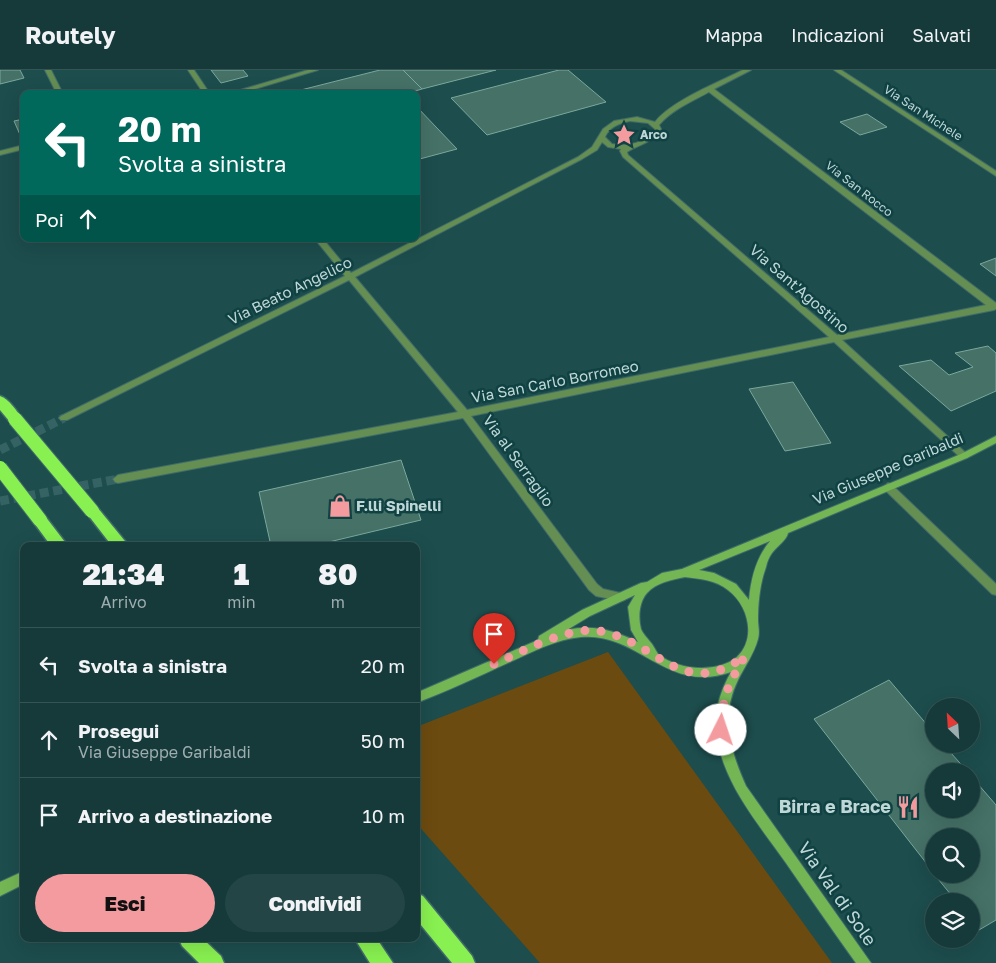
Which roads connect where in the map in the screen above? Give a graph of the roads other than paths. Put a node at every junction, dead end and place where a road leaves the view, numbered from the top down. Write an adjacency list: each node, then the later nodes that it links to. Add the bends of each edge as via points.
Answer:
1 (48, 70): 6 (street)
2 (191, 70): 7 (street)
3 (315, 70): 8 (street)
4 (748, 70): 9 (street)
5 (837, 70): 18 (street, Via San Michele)
6 (58, 90)
7 (204, 90)
8 (244, 90)
9 (711, 90): 10 (street); 23 (street, Via San Rocco)
10 (671, 110): 11 (street); 12 (street, via 658,119)
11 (636, 119): 12 (street); 13 (street, Via Beato Angelico, via 616,124 605,130)
12 (656, 125): 14 (street, Via Beato Angelico, via 658,129 653,137)
13 (601, 137): 14 (street, via 610,146); 17 (street, Via Beato Angelico, via 598,145)
14 (627, 147): 17 (street, Via Beato Angelico); 24 (street, Via Sant'Agostino, via 623,151 625,156)
15 (20, 148): 16 (street)
16 (0, 153)
17 (580, 158): 19 (street, Via Beato Angelico)
18 (996, 174)
19 (420, 240)
20 (322, 242): 22 (street, Via al Serraglio)
21 (417, 242): 22 (street, Via Beato Angelico)
22 (349, 277): 26 (street, Via al Serraglio); 27 (street, Via Beato Angelico)
23 (995, 307): 24 (street, Via San Carlo Borromeo)
24 (836, 339): 26 (street, Via San Carlo Borromeo); 29 (street, Via Sant'Agostino)
25 (0, 401): 35 (highway, bridge)
26 (465, 414): 31 (street, Via San Carlo Borromeo); 39 (street, Via al Serraglio, via 593,588 600,593)
27 (64, 418)
28 (996, 439): 29 (street, Via Giuseppe Garibaldi)
29 (964, 456): 32 (street, Via Giuseppe Garibaldi)
30 (0, 468): 34 (highway, bridge)
31 (118, 479)
32 (888, 487): 33 (street, Via Giuseppe Garibaldi); 38 (street)
33 (793, 527): 36 (street, Via Giuseppe Garibaldi); 40 (street, via 767,551 758,569)
34 (57, 542)
35 (118, 542)
36 (683, 572): 37 (street, via 664,576); 40 (street, via 703,574 738,592 749,607)
37 (649, 584): 39 (street); 43 (street, via 638,596 634,619 642,644)
38 (996, 591)
39 (621, 597): 41 (street, via 572,620)
40 (754, 624): 42 (street, via 753,641)
41 (528, 649): 43 (street, via 556,638 597,631 628,641); 44 (street)
42 (745, 656): 43 (street, via 731,667 706,674 672,668); 56 (street, Via Val di Sole, via 722,702 721,730 727,759 742,790)
43 (654, 657)
44 (443, 688): 45 (street); 46 (street)
45 (420, 697)
46 (420, 702)
47 (20, 879): 49 (street)
48 (20, 883): 49 (street)
49 (0, 890)
50 (420, 908): 55 (highway)
51 (195, 942): 53 (highway)
52 (367, 942): 54 (highway)
53 (214, 963)
54 (384, 963)
55 (465, 963)
56 (864, 963)

